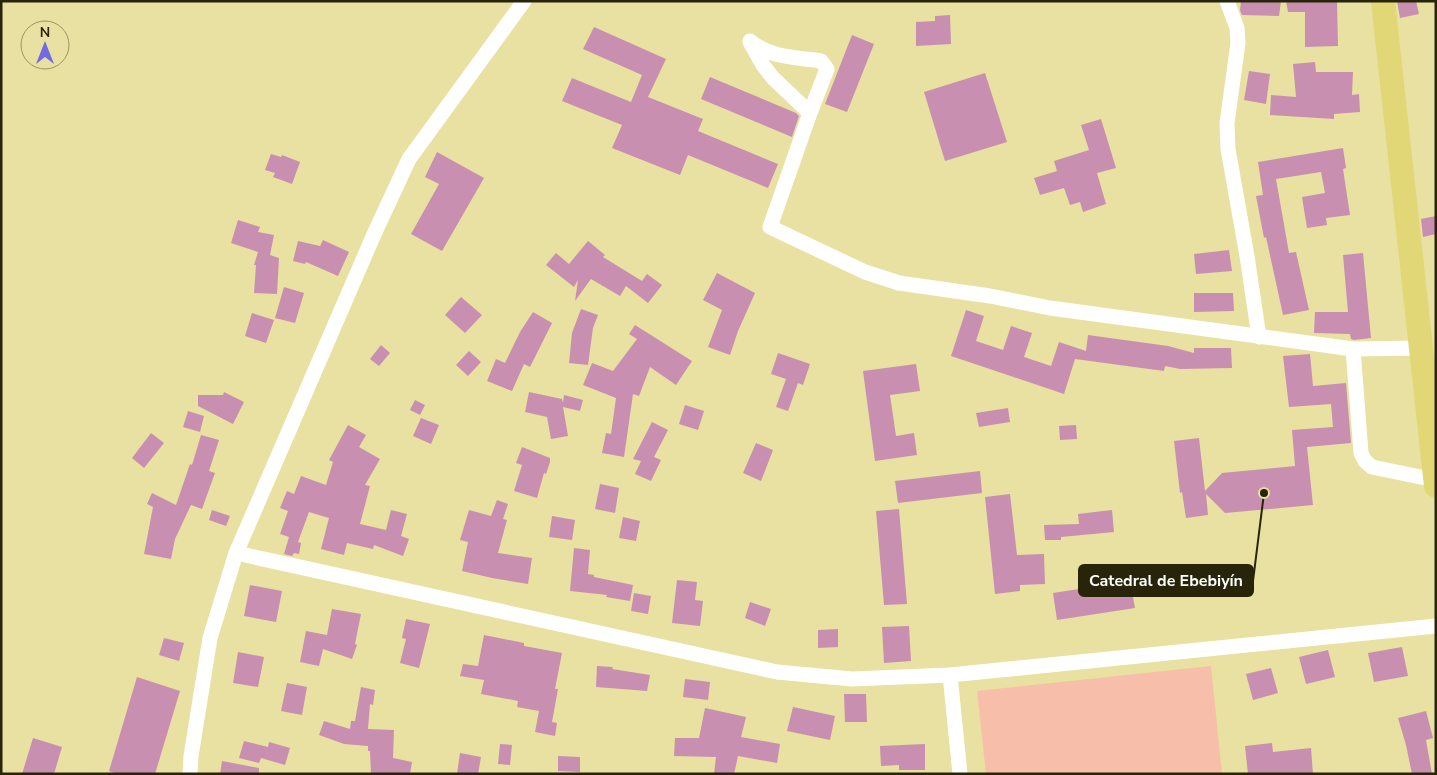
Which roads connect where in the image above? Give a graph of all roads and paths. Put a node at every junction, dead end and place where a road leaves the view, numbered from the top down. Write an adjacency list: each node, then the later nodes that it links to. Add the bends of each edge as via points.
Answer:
1 (524, 1): 10 (street, via 409,159)
2 (1227, 1): 5 (street, via 1237,28 1238,43 1227,123 1228,149)
3 (1384, 1): 6 (main road)
4 (810, 113): 4 (street, via 826,74 825,65 821,61 772,54 750,41 763,66); 5 (street, via 770,227 778,231 865,272 899,283)
5 (1259, 337): 7 (street)
6 (1420, 348): 7 (street); 8 (main road)
7 (1353, 349): 8 (street, via 1361,453 1365,462 1372,467)
8 (1435, 480): 9 (main road)
9 (1436, 486)
10 (236, 553): 12 (street, via 777,672 852,679); 13 (street, via 210,638)
11 (1436, 626): 12 (street)
12 (950, 675): 14 (street)
13 (190, 774)
14 (960, 774)

